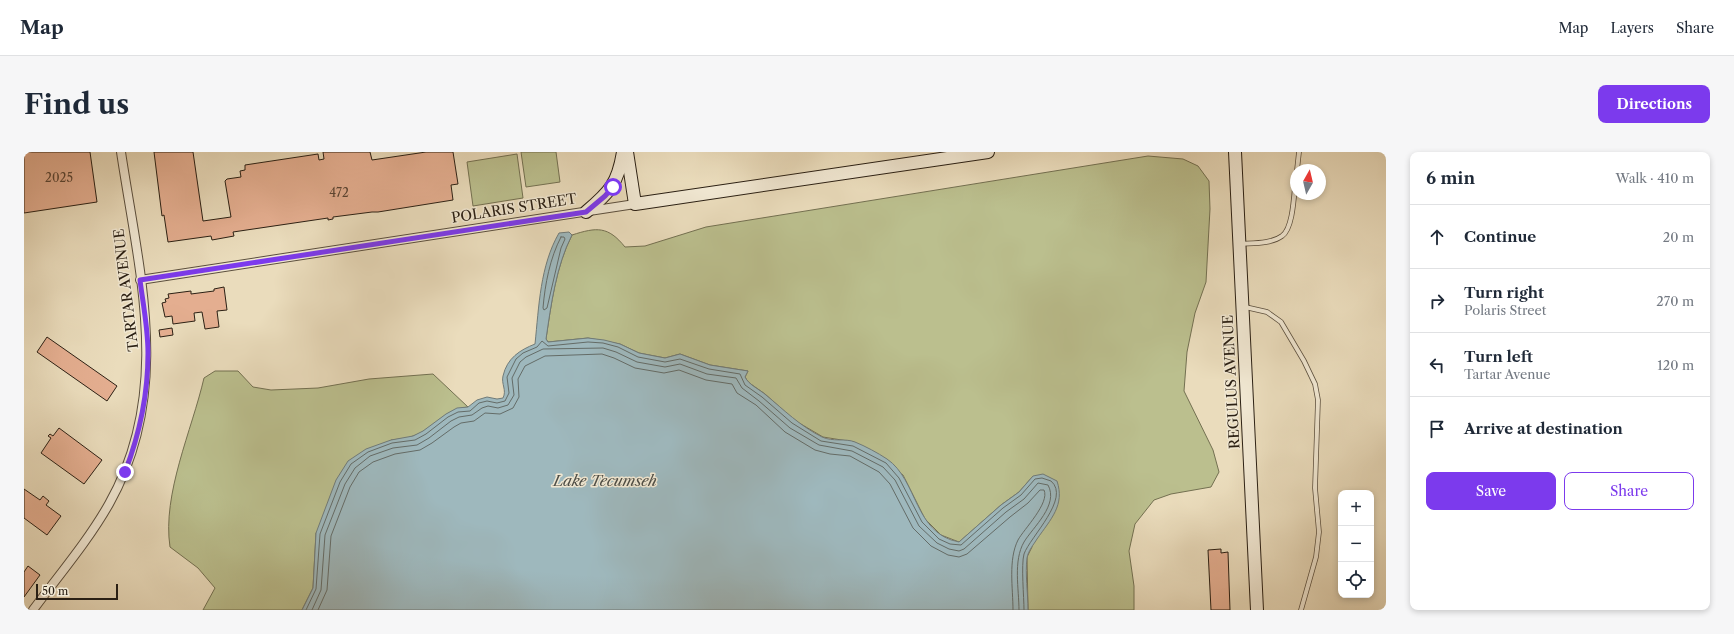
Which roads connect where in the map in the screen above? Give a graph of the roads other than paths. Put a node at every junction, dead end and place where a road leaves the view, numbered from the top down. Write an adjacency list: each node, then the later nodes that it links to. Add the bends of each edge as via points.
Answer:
1 (121, 152): 12 (street, TARTAR AVENUE)
2 (623, 152): 10 (street, via 613,187)
3 (628, 152): 9 (street)
4 (988, 152): 9 (street, POLARIS STREET)
5 (1235, 152): 11 (street, REGULUS AVENUE)
6 (1299, 152): 7 (lane)
7 (1298, 164)
8 (1293, 200): 11 (lane, via 1291,221 1284,236 1272,241)
9 (635, 204): 10 (street, POLARIS STREET)
10 (586, 212): 12 (street, POLARIS STREET)
11 (1240, 244): 13 (street, REGULUS AVENUE)
12 (140, 280): 14 (street, TARTAR AVENUE, via 147,336 147,375 142,417 132,453 109,505)
13 (1242, 307): 15 (street, REGULUS AVENUE); 16 (lane, via 1267,312 1281,322 1315,384 1318,400 1315,488 1319,532 1316,557)
14 (33, 610)
15 (1257, 610)
16 (1301, 610)

